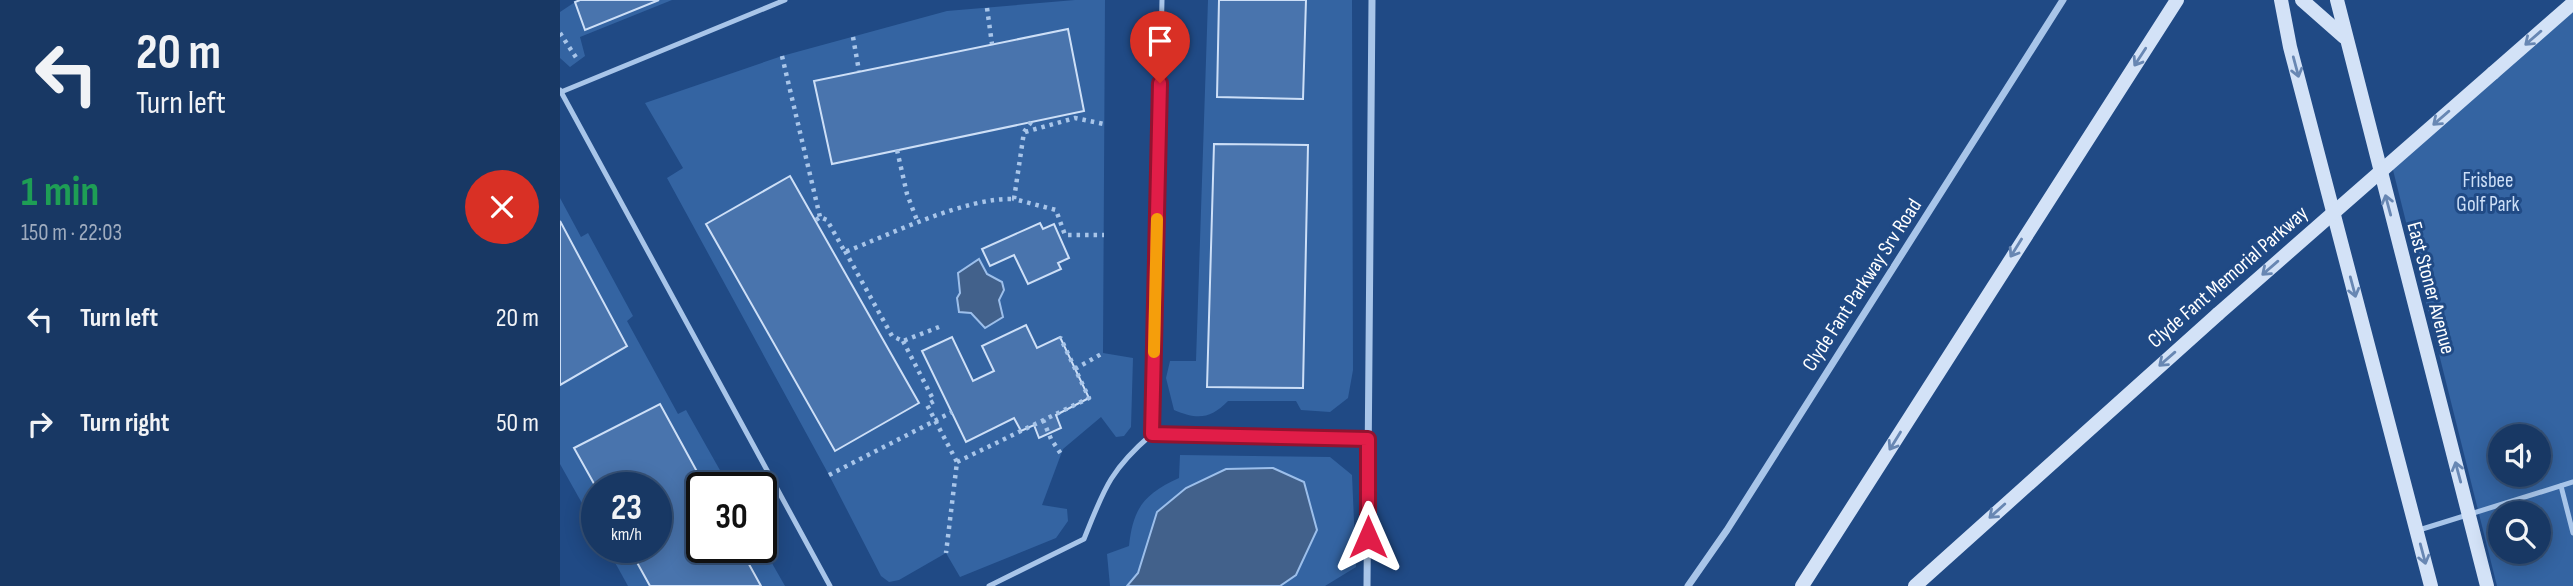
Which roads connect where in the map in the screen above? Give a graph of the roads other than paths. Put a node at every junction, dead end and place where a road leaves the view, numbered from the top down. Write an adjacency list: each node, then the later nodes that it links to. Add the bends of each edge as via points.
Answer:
1 (785, 0): 11 (lane)
2 (1162, 0): 12 (lane)
3 (1372, 0): 13 (street)
4 (2063, 0): 22 (street, Clyde Fant Parkway Srv Road)
5 (2177, 0): 23 (main road, one-way to 23)
6 (2281, 0): 17 (main road, one-way to 17)
7 (2302, 0): 10 (main road)
8 (2337, 0): 10 (main road, East Stoner Avenue)
9 (2573, 3): 24 (main road, Clyde Fant Memorial Parkway, one-way to 24, bridge)
10 (2344, 37): 16 (main road, East Stoner Avenue, one-way to 10)
11 (560, 91): 19 (lane)
12 (1152, 434): 13 (lane); 20 (lane, via 1120,461 1084,539)
13 (1368, 439): 21 (street)
14 (2573, 482): 15 (lane)
15 (2561, 486): 16 (lane); 18 (lane)
16 (2469, 515): 17 (lane); 26 (main road, East Stoner Avenue)
17 (2416, 530): 25 (main road, one-way to 25)
18 (2573, 533)
19 (830, 586)
20 (989, 586)
21 (1367, 586)
22 (1688, 586)
23 (1802, 586)
24 (1915, 586)
25 (2431, 586)
26 (2487, 586)

